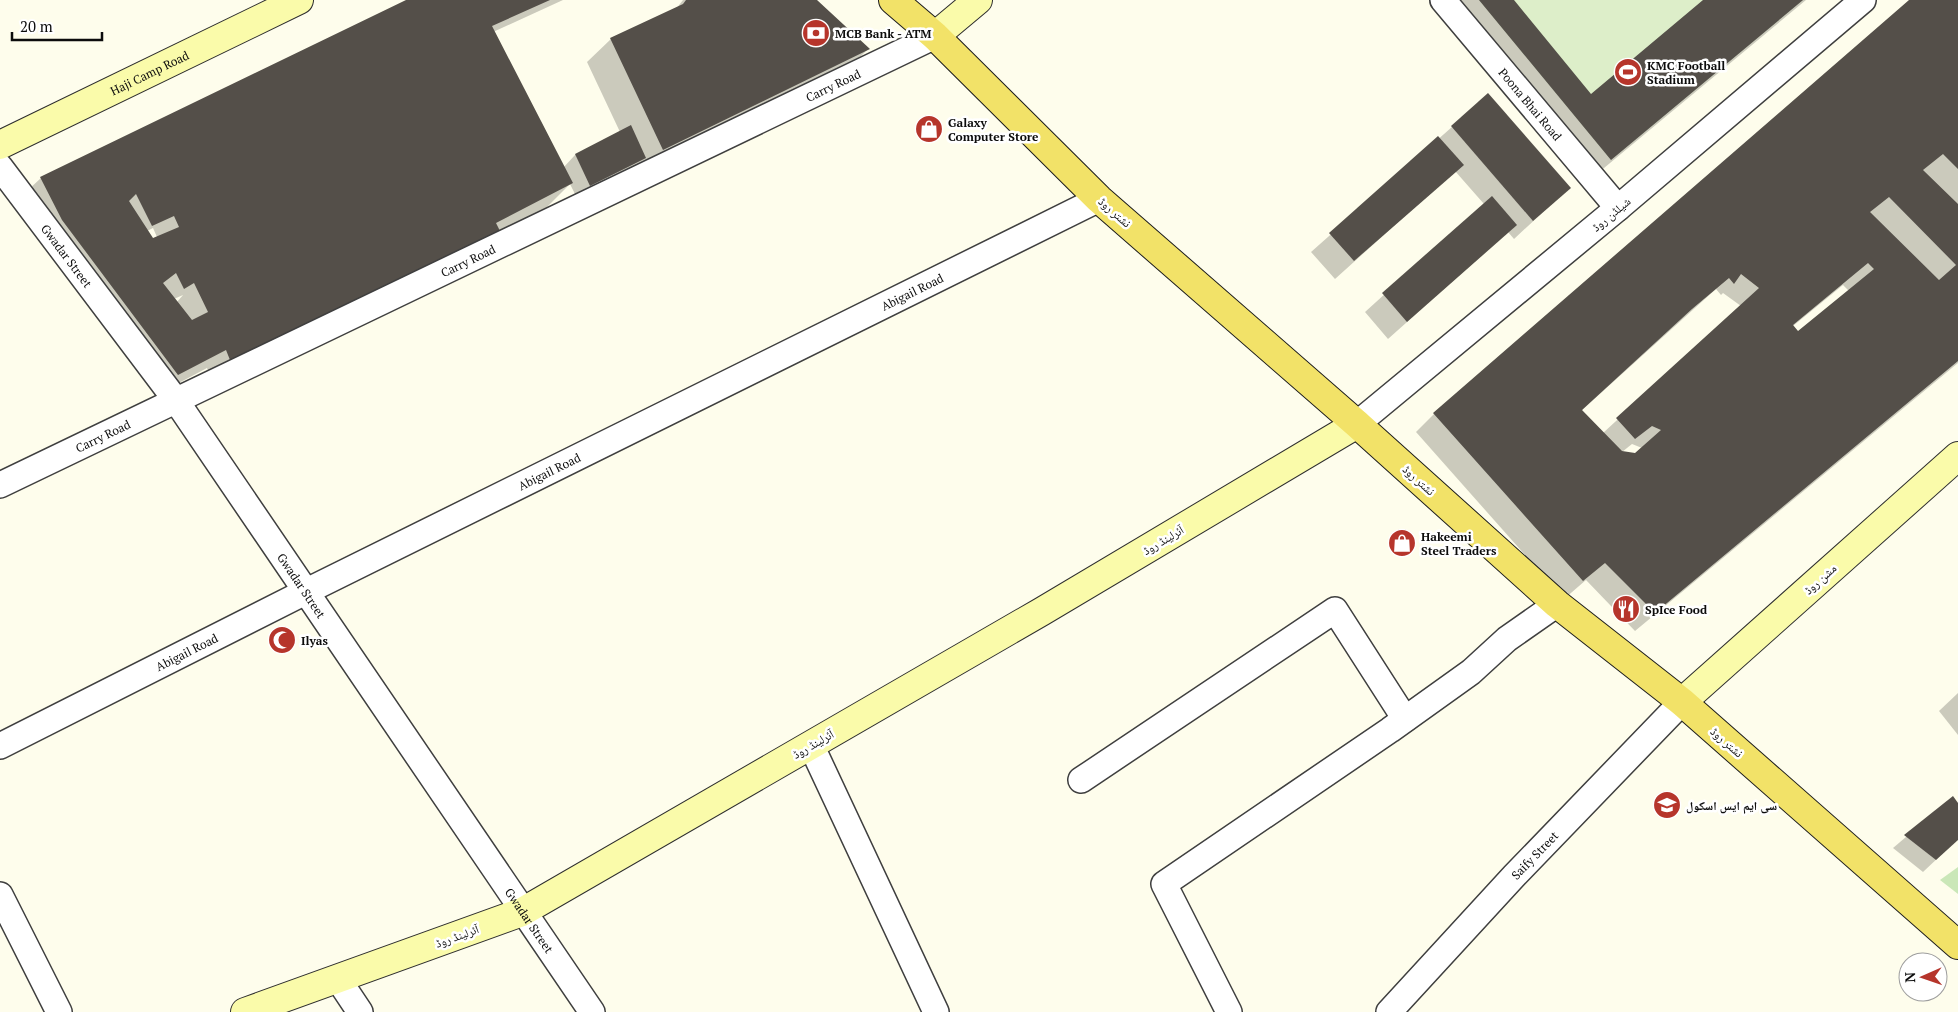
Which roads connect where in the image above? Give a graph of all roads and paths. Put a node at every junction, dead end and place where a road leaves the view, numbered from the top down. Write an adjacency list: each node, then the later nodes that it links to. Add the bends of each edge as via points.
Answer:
1 (299, 0): 7 (street, Haji Camp Road)
2 (893, 0): 6 (main road, نشتر روڈ)
3 (978, 0): 6 (street)
4 (1443, 0): 10 (street, Poona Bhai Road)
5 (1863, 0): 10 (street, شیلڈن روڈ)
6 (936, 36): 9 (main road, نشتر روڈ); 11 (street, Carry Road)
7 (0, 145)
8 (0, 167): 11 (street, Gwadar Street)
9 (1099, 199): 12 (main road, نشتر روڈ); 15 (street, Abigail Road)
10 (1618, 208): 12 (street, شیلڈن روڈ)
11 (175, 399): 14 (street, Carry Road); 15 (street, Gwadar Street)
12 (1357, 424): 16 (main road, نشتر روڈ); 19 (street, آئرلینڈ روڈ)
13 (1958, 456): 17 (street, مشن روڈ)
14 (0, 485)
15 (305, 592): 20 (street, Abigail Road); 23 (street, Gwadar Street)
16 (1556, 604): 17 (main road, نشتر روڈ); 18 (street, via 1507,639 1471,672)
17 (1682, 702): 24 (main road, نشتر روڈ); 32 (street, Saify Street, via 1514,876)
18 (1405, 719): 21 (street, via 1335,610); 31 (street, via 1164,884)
19 (811, 745): 23 (street, آئرلینڈ روڈ); 30 (street)
20 (0, 746)
21 (1081, 780)
22 (3, 909): 26 (street)
23 (522, 912): 25 (street, آئرلینڈ روڈ); 29 (street, Gwadar Street)
24 (1958, 945)
25 (338, 979): 27 (street, آئرلینڈ روڈ); 28 (street)
26 (59, 1012)
27 (244, 1012)
28 (360, 1012)
29 (592, 1012)
30 (936, 1012)
31 (1229, 1012)
32 (1390, 1012)

